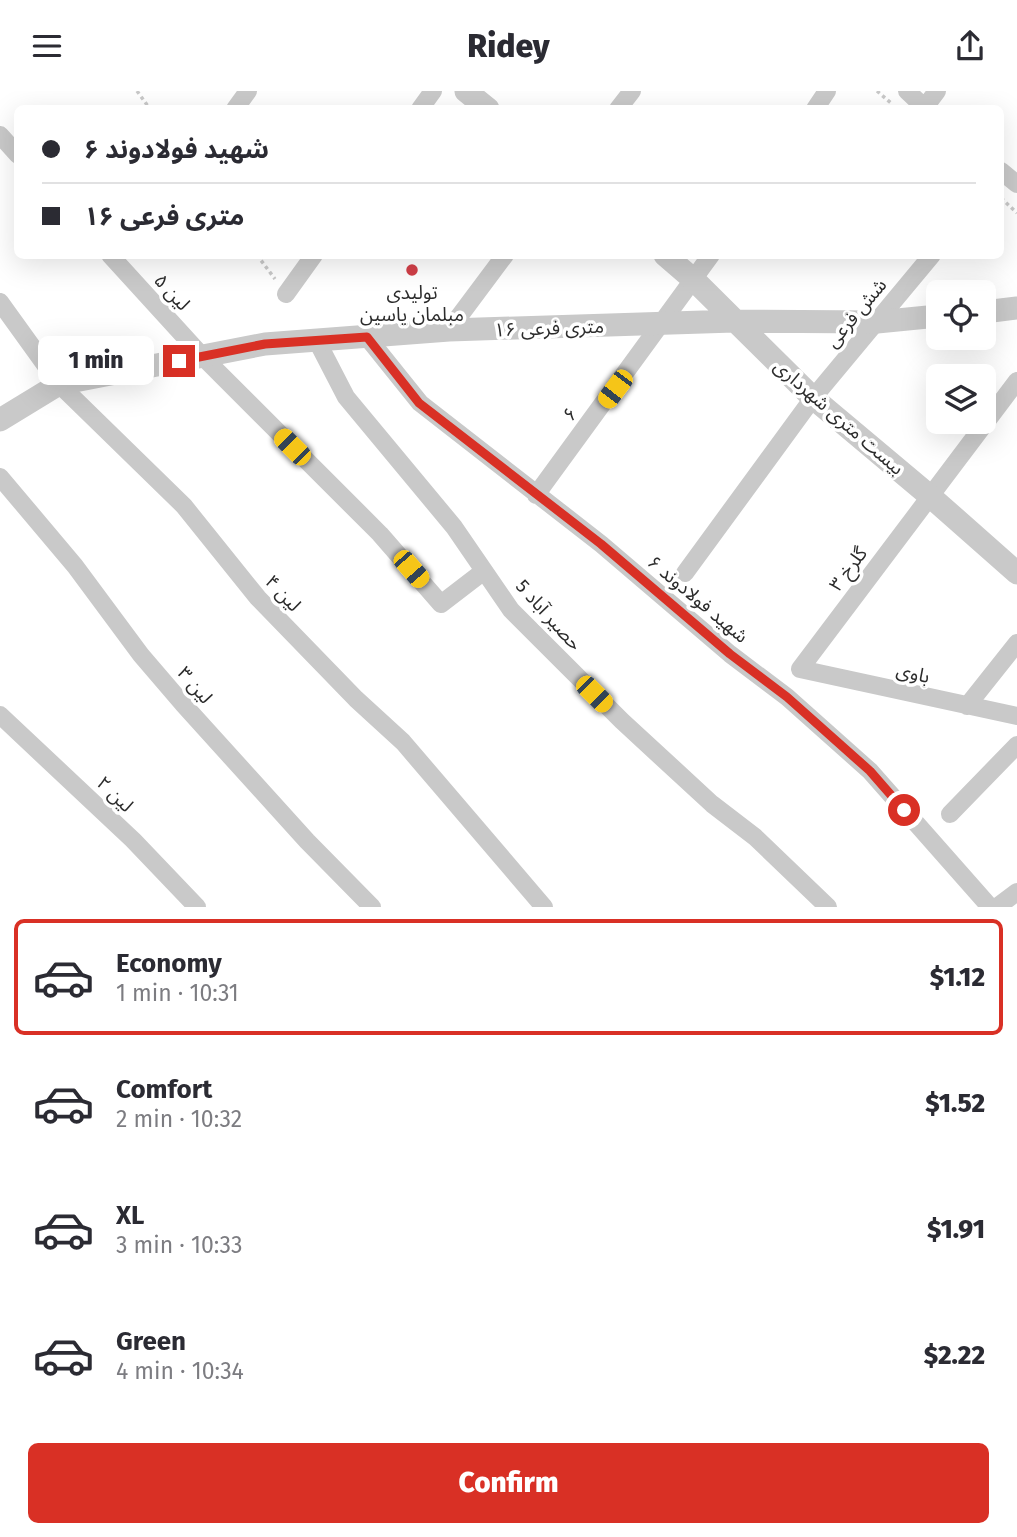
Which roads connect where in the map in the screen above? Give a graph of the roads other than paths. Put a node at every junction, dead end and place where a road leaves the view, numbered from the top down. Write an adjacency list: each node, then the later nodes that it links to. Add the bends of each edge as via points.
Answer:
1 (466, 91): 4 (street)
2 (632, 91): 5 (street)
3 (906, 91): 6 (street)
4 (483, 105)
5 (621, 105)
6 (922, 105)
7 (0, 135): 8 (street)
8 (14, 151)
9 (114, 259): 27 (street, لین ۵)
10 (311, 259): 16 (street)
11 (502, 259): 24 (street)
12 (670, 259): 15 (street, بیست متری شهرداری)
13 (708, 259): 15 (street, ۶)
14 (929, 259): 22 (street, شش فرعی)
15 (694, 280): 21 (street, بیست متری شهرداری); 23 (street, ۶)
16 (286, 294)
17 (0, 302): 29 (street, لین ۴)
18 (1017, 308): 19 (street)
19 (996, 310)
20 (926, 317): 22 (street, ۱۶ متری فرعی)
21 (734, 321): 22 (street, ۱۶ متری فرعی); 23 (street, ۱۶ متری فرعی); 30 (street, بیست متری شهرداری)
22 (877, 321): 30 (street, شش فرعی)
23 (663, 324): 24 (street, ۱۶ متری فرعی); 33 (street, ۶)
24 (449, 330): 25 (street, ۱۶ متری فرعی)
25 (367, 337): 26 (street, ۱۶ متری فرعی); 33 (street, شهید فولادوند ۶, via 419,403)
26 (316, 339): 27 (street, ۱۶ متری فرعی); 35 (street, حصیر آباد 5, via 346,397)
27 (202, 357): 29 (street, ۱۶ متری فرعی); 35 (street, لین ۵, via 380,534 441,604)
28 (1017, 381): 34 (street, گلرخ ۳)
29 (60, 384): 31 (street, ۱۶ متری فرعی); 48 (street, لین ۴, via 184,506 258,598 403,742)
30 (813, 398): 34 (street, بیست متری شهرداری); 36 (street, شش فرعی)
31 (0, 421)
32 (0, 477): 47 (street, لین ۳, via 183,704)
33 (536, 495): 50 (street, شهید فولادوند ۶, via 787,697 870,771)
34 (931, 497): 37 (street, بیست متری شهرداری); 39 (street, گلرخ ۳)
35 (485, 571): 49 (street, حصیر آباد 5, via 511,610 622,721)
36 (685, 573)
37 (1017, 573)
38 (1017, 643): 40 (street)
39 (800, 669): 40 (street, باوی)
40 (967, 706): 42 (street, باوی)
41 (0, 715): 46 (street, لین ۲)
42 (1017, 716)
43 (1017, 745): 44 (street)
44 (950, 814)
45 (1017, 892): 51 (street)
46 (197, 907)
47 (372, 907)
48 (544, 907)
49 (828, 907)
50 (990, 907)
51 (997, 907)

